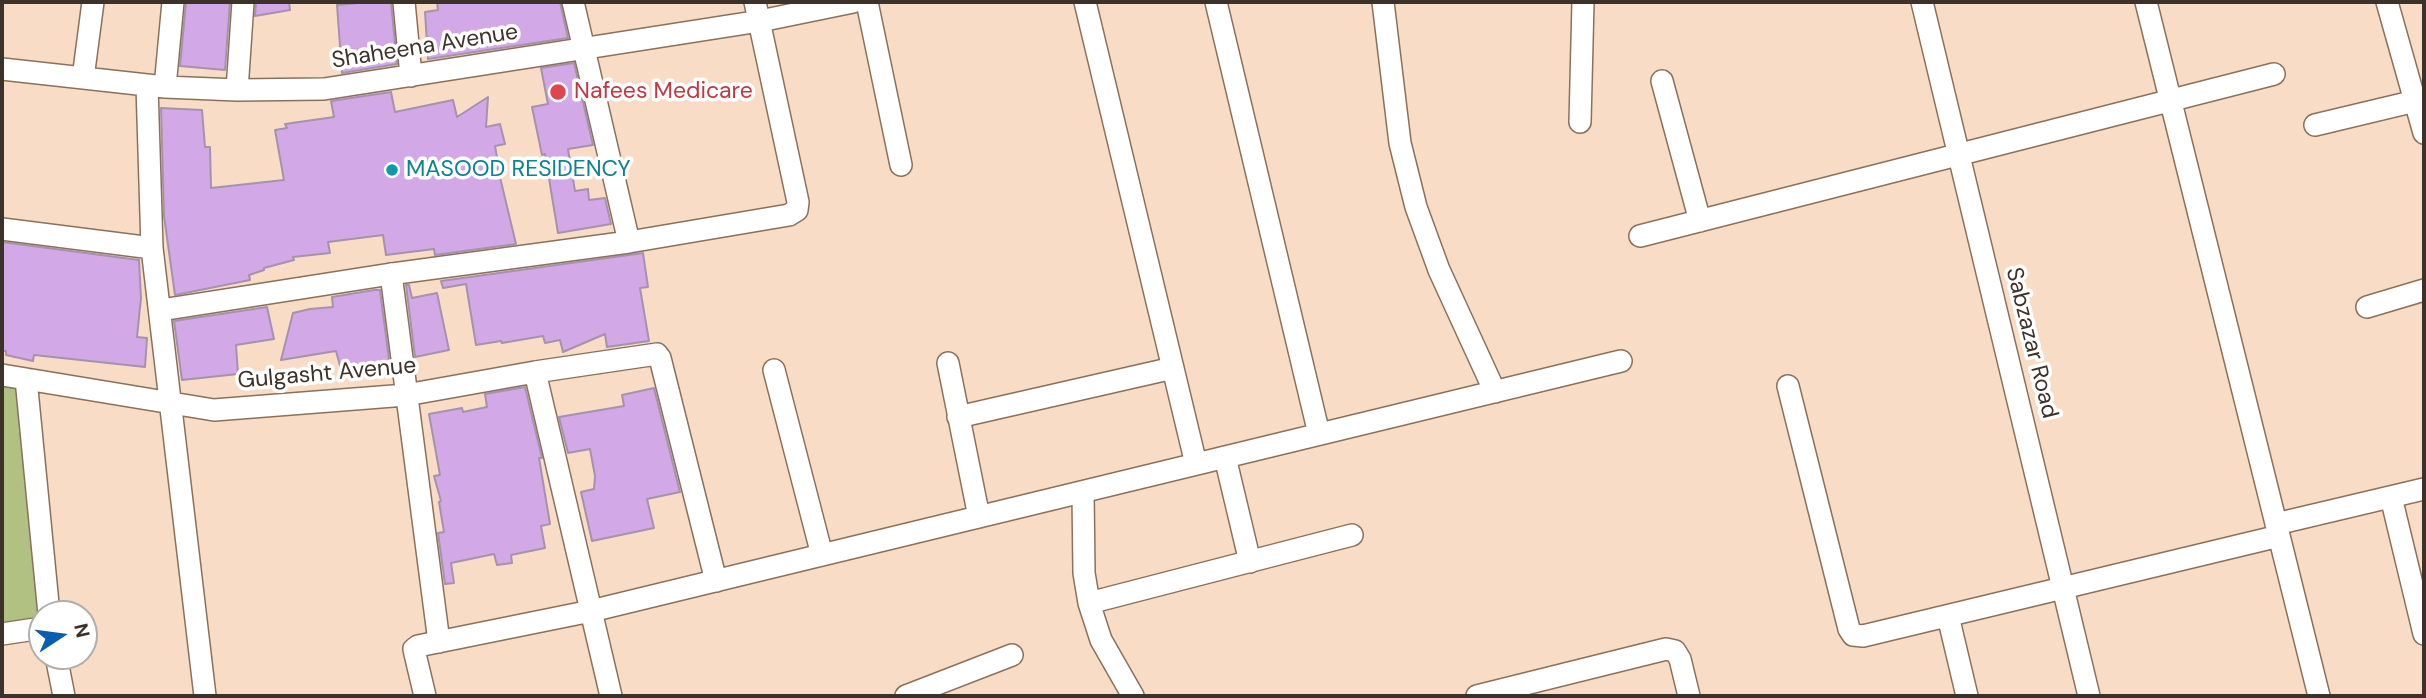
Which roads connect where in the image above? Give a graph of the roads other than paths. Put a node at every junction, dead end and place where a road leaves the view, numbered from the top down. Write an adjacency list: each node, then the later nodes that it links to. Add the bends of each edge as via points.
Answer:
1 (93, 2): 20 (street)
2 (173, 2): 22 (street)
3 (243, 2): 23 (street)
4 (404, 2): 19 (street)
5 (573, 2): 16 (street)
6 (853, 2): 15 (street, Shaheena Avenue)
7 (867, 2): 30 (street)
8 (1085, 2): 42 (street)
9 (1216, 2): 52 (street)
10 (1383, 2): 48 (street, via 1400,143 1416,207 1439,270)
11 (1583, 2): 26 (street)
12 (1922, 2): 29 (street, Sabzazar Road)
13 (2147, 2): 24 (street)
14 (2387, 2): 25 (street)
15 (757, 11): 16 (street, Shaheena Avenue); 34 (street, via 797,210)
16 (584, 48): 19 (street, Shaheena Avenue); 34 (street)
17 (2, 69): 20 (street, Shaheena Avenue)
18 (2274, 74): 24 (street)
19 (411, 76): 23 (street, Shaheena Avenue, via 324,89)
20 (83, 78): 22 (street, Shaheena Avenue)
21 (1662, 81): 31 (street)
22 (156, 86): 23 (street, Shaheena Avenue); 35 (street)
23 (237, 90)
24 (2171, 100): 29 (street); 59 (street)
25 (2420, 100): 27 (street); 28 (street)
26 (1580, 122)
27 (2315, 125)
28 (2424, 133)
29 (1959, 155): 31 (street); 64 (street, Sabzazar Road)
30 (901, 165)
31 (1700, 221): 33 (street)
32 (2, 229): 35 (street)
33 (1640, 236)
34 (629, 242): 36 (street)
35 (152, 248): 39 (street)
36 (391, 274): 39 (street); 49 (street)
37 (2424, 290): 38 (street)
38 (2367, 307)
39 (161, 310): 50 (street)
40 (1621, 361): 48 (street)
41 (948, 363): 51 (street)
42 (1173, 368): 51 (street); 54 (street)
43 (774, 370): 61 (street)
44 (535, 372): 49 (street, Gulgasht Avenue); 63 (street, Gulgasht Avenue, via 657,354); 68 (street)
45 (2, 375): 46 (street, Gulgasht Avenue)
46 (26, 379): 50 (street, Gulgasht Avenue); 65 (street)
47 (1788, 386): 69 (street, via 1853,635)
48 (1495, 392): 52 (street)
49 (407, 396): 50 (street, Gulgasht Avenue, via 214,410); 73 (street)
50 (169, 403): 77 (street)
51 (958, 417): 58 (street)
52 (1319, 434): 53 (street)
53 (1225, 457): 54 (street); 62 (street)
54 (1196, 464): 56 (street)
55 (2424, 489): 57 (street)
56 (1083, 492): 58 (street); 66 (street)
57 (2390, 497): 59 (street); 67 (street)
58 (979, 517): 61 (street)
59 (2277, 530): 64 (street); 86 (street)
60 (1352, 536): 62 (street)
61 (822, 555): 63 (street)
62 (1250, 562): 66 (street)
63 (716, 581): 68 (street)
64 (2063, 588): 69 (street); 85 (street, Sabzazar Road)
65 (48, 600)
66 (1089, 603): 81 (street, via 1101,640)
67 (2421, 607): 72 (street)
68 (591, 611): 73 (street); 79 (street)
69 (1948, 615): 84 (street)
70 (28, 630): 71 (street)
71 (2, 634)
72 (2424, 634)
73 (439, 642): 78 (street, via 414,649)
74 (1012, 655): 80 (street)
75 (59, 670): 76 (street)
76 (64, 696)
77 (205, 696)
78 (425, 696)
79 (611, 696)
80 (906, 696)
81 (1133, 696)
82 (1477, 696): 83 (street, via 1666,649 1675,651 1680,659)
83 (1689, 696)
84 (1967, 696)
85 (2089, 696)
86 (2319, 696)

